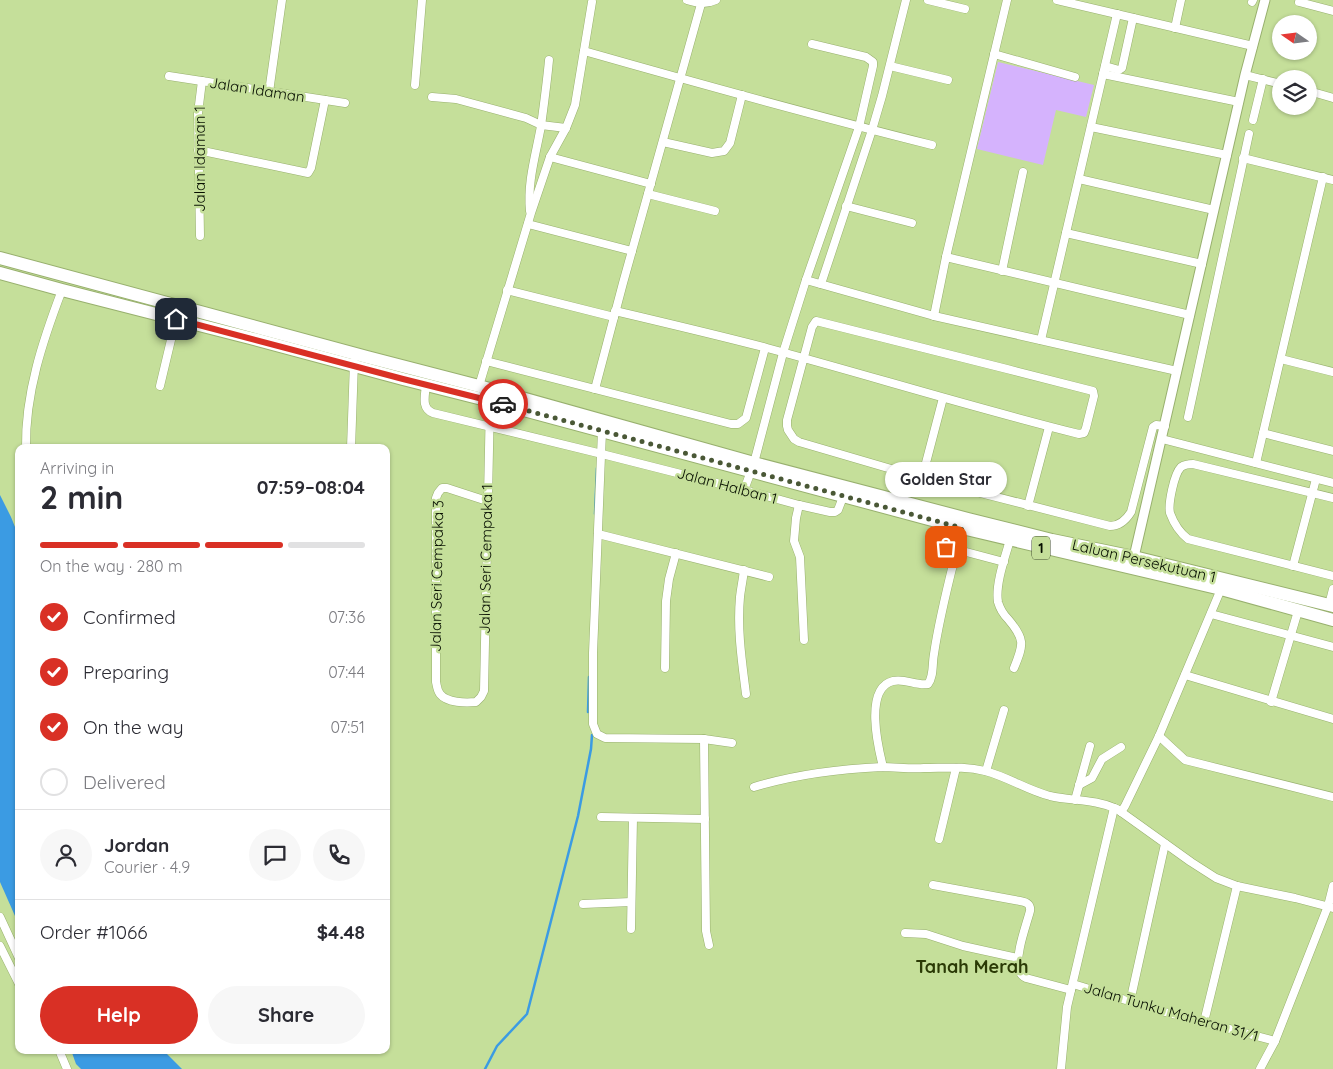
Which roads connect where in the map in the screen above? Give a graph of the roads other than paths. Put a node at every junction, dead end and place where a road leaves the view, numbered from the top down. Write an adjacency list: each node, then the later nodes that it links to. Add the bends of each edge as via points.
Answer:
1 (282, 0): 35 (street)
2 (422, 0): 34 (street)
3 (687, 0): 13 (street)
4 (716, 0): 13 (street)
5 (906, 0): 24 (street)
6 (928, 0): 14 (street)
7 (1007, 0): 22 (street)
8 (1057, 0): 16 (street)
9 (1181, 0): 18 (street)
10 (1265, 0): 20 (street)
11 (592, 2): 21 (street)
12 (1299, 2): 15 (street)
13 (701, 4): 29 (street)
14 (965, 9)
15 (1333, 11)
16 (1117, 14): 17 (street); 25 (street)
17 (1133, 18): 18 (street); 25 (street, via 1122,68)
18 (1175, 28): 20 (street)
19 (812, 44): 45 (street, via 866,57 873,62)
20 (1252, 46): 26 (street)
21 (584, 51): 29 (street); 47 (street, via 575,105)
22 (994, 54): 28 (street); 71 (street)
23 (550, 60): 44 (street)
24 (890, 66): 31 (street); 48 (street)
25 (1104, 70): 41 (street); 46 (street)
26 (1246, 75): 30 (street); 41 (street)
27 (169, 76): 32 (street, Jalan Idaman)
28 (1075, 77)
29 (681, 79): 37 (street); 50 (street)
30 (1263, 79): 33 (street); 43 (street)
31 (948, 80)
32 (202, 81): 35 (street, Jalan Idaman); 52 (street, Jalan Idaman 1)
33 (1272, 82)
34 (415, 85)
35 (269, 92): 40 (street, Jalan Idaman)
36 (1317, 93): 39 (street)
37 (742, 95): 45 (street); 50 (street, via 730,143 724,152 712,153)
38 (432, 97): 44 (street, via 456,99 526,118)
39 (1333, 98)
40 (325, 100): 42 (street, Jalan Idaman); 52 (street, via 308,173)
41 (1239, 102): 53 (street)
42 (345, 104)
43 (1253, 120)
44 (541, 126): 47 (street); 65 (street, via 529,188)
45 (859, 127): 48 (street); 76 (street)
46 (1091, 127): 53 (street); 58 (street)
47 (566, 128): 54 (street)
48 (872, 130): 51 (street); 62 (street)
49 (1250, 134): 55 (street)
50 (663, 142): 60 (street)
51 (932, 145)
52 (198, 150): 69 (street, Jalan Idaman 1)
53 (1227, 155): 63 (street)
54 (550, 157): 60 (street); 65 (street)
55 (1244, 158): 57 (street); 100 (street)
56 (1023, 172): 74 (street)
57 (1323, 177): 59 (street); 89 (street)
58 (1079, 179): 63 (street); 68 (street)
59 (1333, 180)
60 (651, 184): 61 (street)
61 (648, 194): 64 (street); 70 (street)
62 (846, 206): 66 (street); 78 (street)
63 (1214, 210): 73 (street)
64 (715, 211)
65 (531, 213): 67 (street)
66 (912, 223)
67 (528, 224): 70 (street); 80 (street)
68 (1066, 233): 73 (street); 77 (street)
69 (200, 236)
70 (632, 251): 81 (street)
71 (946, 257): 74 (street); 83 (street)
72 (0, 258): 90 (highway, Laluan Persekutuan 1 / 1)
73 (1202, 264): 82 (street)
74 (1002, 271): 77 (street)
75 (0, 273): 79 (highway, Laluan Persekutuan 1 / 1)
76 (806, 280): 78 (street); 87 (street)
77 (1054, 283): 82 (street); 85 (street)
78 (821, 284): 83 (street)
79 (62, 290): 84 (highway, Laluan Persekutuan 1 / 1); 107 (street, via 38,358 28,409)
80 (507, 290): 81 (street); 91 (street)
81 (614, 314): 86 (street); 97 (street)
82 (1190, 314): 92 (street)
83 (934, 316): 85 (street)
84 (176, 319): 90 (highway, Laluan Persekutuan 1 / 1); 95 (street)
85 (1041, 340): 92 (street)
86 (765, 348): 87 (street); 97 (street, via 746,418 738,424)
87 (783, 353): 88 (street); 112 (street)
88 (804, 359): 98 (street); 103 (street, via 812,327 816,322 822,322 1093,391 1084,433); 113 (street, via 787,426 794,439)
89 (1281, 359): 93 (street); 105 (street)
90 (354, 360): 94 (highway, Laluan Persekutuan 1 / 1); 96 (highway, Laluan Persekutuan 1 / 1); 108 (street)
91 (486, 361): 96 (street); 97 (street)
92 (1177, 371): 101 (street)
93 (1333, 372)
94 (426, 385): 99 (highway, Laluan Persekutuan 1 / 1); 102 (street, Jalan Halban 1, via 424,403 429,411)
95 (160, 386)
96 (479, 386): 112 (highway, Laluan Persekutuan 1 / 1)
97 (595, 389)
98 (943, 398): 103 (street); 113 (street)
99 (490, 401): 102 (street, Jalan Seri Cempaka 1); 104 (highway, Laluan Persekutuan 1 / 1)
100 (1188, 417)
101 (1165, 426): 106 (street); 120 (street, via 1152,427)
102 (489, 427): 110 (street, Jalan Halban 1); 121 (street, Jalan Seri Cempaka 1)
103 (1049, 427): 124 (street)
104 (602, 431): 110 (street); 112 (highway, Laluan Persekutuan 1 / 1)
105 (1263, 434): 109 (street); 111 (street)
106 (1162, 439): 111 (street); 122 (street)
107 (26, 444)
108 (351, 444)
109 (1333, 451)
110 (602, 454): 116 (street, Jalan Halban 1); 126 (street)
111 (1256, 463): 114 (street)
112 (752, 467): 116 (street); 118 (highway, Laluan Persekutuan 1 / 1); 131 (highway, Laluan Persekutuan 1 / 1)
113 (922, 478): 124 (street)
114 (1316, 479): 115 (street); 117 (street)
115 (1333, 483)
116 (744, 490): 123 (street, Jalan Halban 1)
117 (1312, 492): 119 (street); 133 (street); 133 (street, via 1197,464 1181,468 1176,476 1170,513 1176,528 1188,539)
118 (844, 497): 123 (street, Jalan Halban 1, via 838,510 833,512); 125 (highway, Laluan Persekutuan 1 / 1)
119 (1333, 498)
120 (1135, 500): 122 (street); 124 (street, via 1127,518 1113,526)
121 (487, 501): 149 (street, Jalan Seri Cempaka 1); 149 (street, Jalan Seri Cempaka 3, via 447,488 442,488 436,498 437,689 447,699 462,702 476,702)
122 (1147, 502): 131 (street)
123 (799, 506): 144 (street, via 794,540 800,557)
124 (1028, 506)
125 (962, 528): 127 (highway, Laluan Persekutuan 1 / 1); 129 (street)
126 (598, 534): 130 (street); 155 (street, via 593,698 593,724 597,734 605,738)
127 (1010, 540): 132 (street); 138 (highway, Laluan Persekutuan 1 / 1)
128 (936, 544): 129 (street)
129 (957, 550): 132 (street); 159 (street, via 937,634 930,682 923,685 894,680 886,683 878,695 875,726)
130 (676, 553): 134 (street); 146 (street, via 666,601)
131 (1134, 557): 139 (highway, Laluan Persekutuan 1 / 1)
132 (1004, 562): 147 (street, via 999,606 1021,640)
133 (1293, 566): 135 (street)
134 (744, 570): 136 (street); 150 (street, via 740,597 740,649)
135 (1333, 576)
136 (769, 577)
137 (1333, 589): 139 (street)
138 (1220, 590): 140 (highway, Laluan Persekutuan 1 / 1); 141 (street)
139 (1331, 605)
140 (1298, 611): 142 (highway, Laluan Persekutuan 1 / 1); 143 (street)
141 (1211, 614): 143 (street); 148 (street)
142 (1333, 620)
143 (1291, 635): 145 (street); 151 (street)
144 (804, 640)
145 (1333, 647)
146 (665, 668)
147 (1014, 668)
148 (1185, 675): 151 (street); 154 (street)
149 (484, 691)
150 (746, 694)
151 (1271, 702): 153 (street)
152 (1004, 710): 161 (street)
153 (1333, 719)
154 (1158, 736): 164 (street, via 1185,760); 166 (street, via 1126,806)
155 (704, 740): 156 (street); 169 (street)
156 (732, 743)
157 (1090, 746): 162 (street)
158 (1121, 747): 162 (street, via 1102,759 1092,778)
159 (883, 767): 160 (street); 163 (street, via 822,772)
160 (956, 768): 161 (street); 170 (street)
161 (986, 772): 165 (street, via 1048,795)
162 (1079, 785): 165 (street)
163 (754, 786)
164 (1333, 797)
165 (1075, 800): 166 (street, via 1106,804)
166 (1118, 810): 171 (street); 186 (street)
167 (601, 817): 168 (street)
168 (633, 818): 169 (street); 175 (street)
169 (705, 819): 181 (street, via 706,931)
170 (939, 839)
171 (1165, 844): 173 (street, via 1207,873); 187 (street)
172 (933, 885): 184 (street, via 1028,904 1030,911)
173 (1237, 886): 177 (street); 188 (street)
174 (1333, 886): 177 (street, Jalan Tunku Maheran 31/1)
175 (631, 902): 176 (street); 179 (street)
176 (583, 904)
177 (1330, 907): 189 (street, Jalan Tunku Maheran 31/1)
178 (0, 917): 183 (street)
179 (631, 929)
180 (905, 933): 184 (street, via 926,934)
181 (709, 945)
182 (0, 946): 185 (street)
183 (15, 949)
184 (1018, 958): 186 (street, Jalan Tunku Maheran 31/1, via 1018,968 1026,978)
185 (15, 976)
186 (1072, 987): 187 (street, Jalan Tunku Maheran 31/1); 192 (street)
187 (1130, 1002): 188 (street, Jalan Tunku Maheran 31/1)
188 (1204, 1022): 189 (street, Jalan Tunku Maheran 31/1)
189 (1275, 1041): 193 (street)
190 (61, 1054): 191 (street)
191 (67, 1069)
192 (1061, 1069)
193 (1260, 1069)

